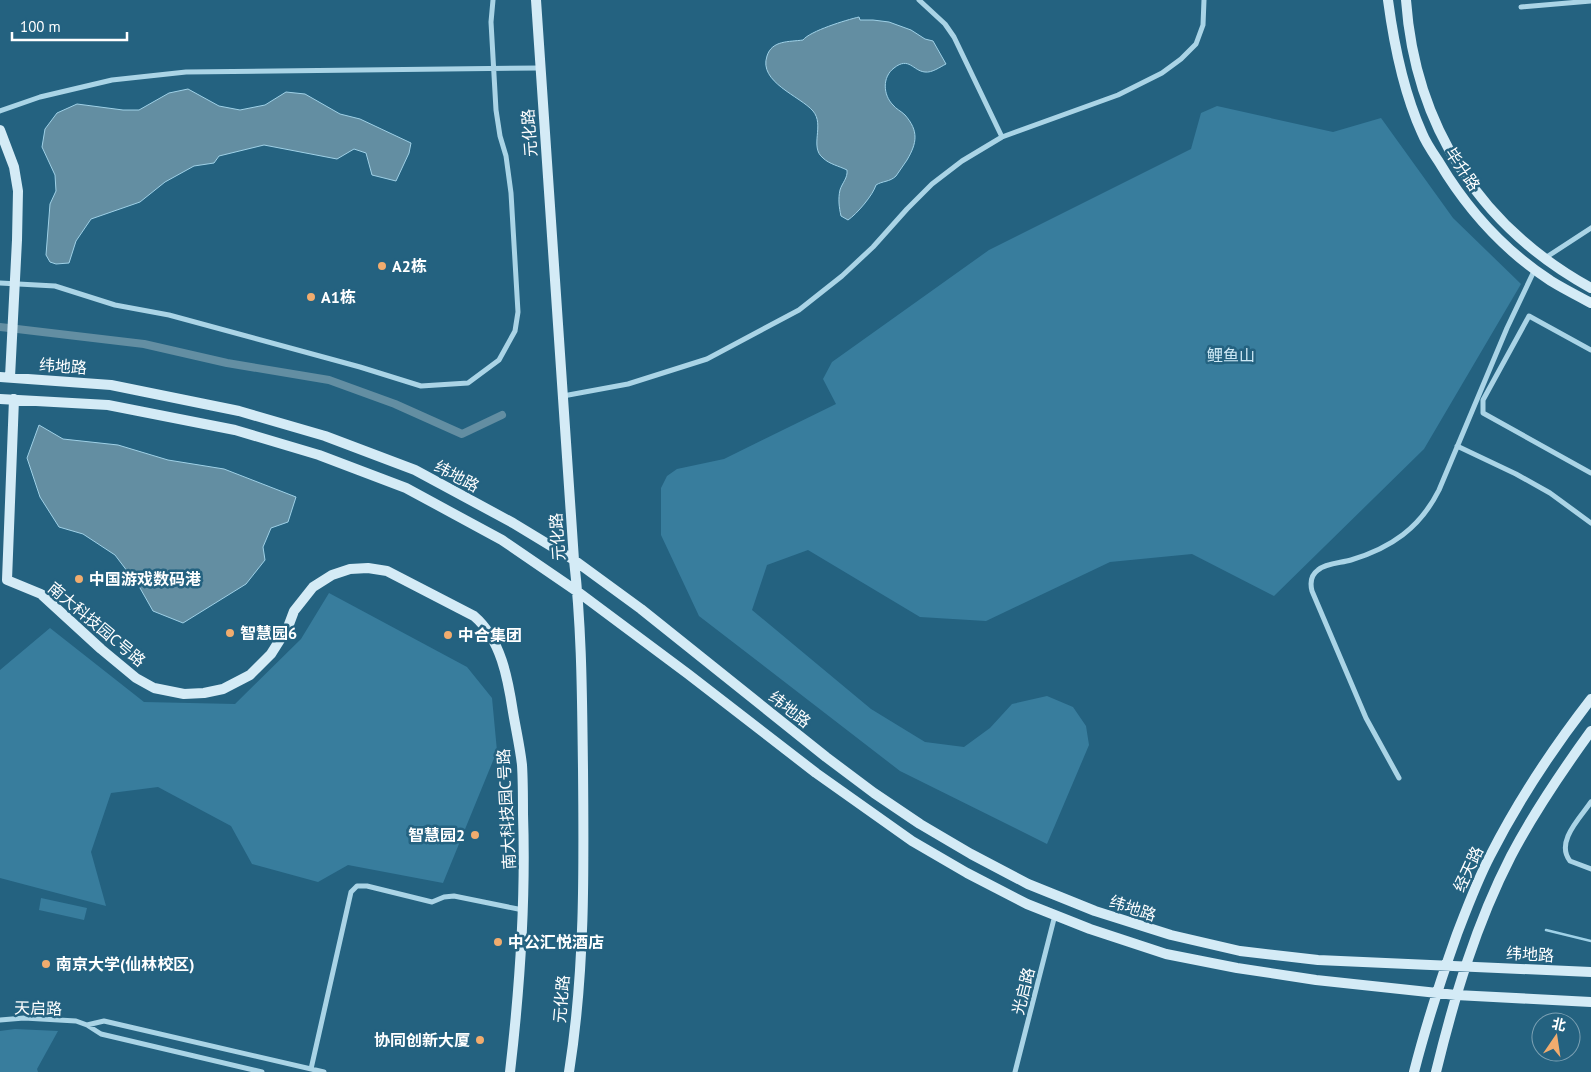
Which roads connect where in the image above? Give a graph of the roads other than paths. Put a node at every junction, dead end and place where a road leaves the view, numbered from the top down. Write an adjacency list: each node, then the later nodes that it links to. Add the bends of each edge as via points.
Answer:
1 (493, 0): 10 (street)
2 (536, 0): 9 (main road, 元化路)
3 (919, 0): 13 (street, via 954,37)
4 (1204, 0): 13 (street, via 1204,25 1196,44 1162,72 1118,96)
5 (1388, 0): 16 (main road, 毕升路, via 1406,90 1422,134 1449,180 1484,225)
6 (1406, 0): 15 (main road, 毕升路, via 1413,53 1445,143 1458,167 1489,207)
7 (1591, 1): 8 (street)
8 (1521, 7)
9 (540, 68): 10 (street); 23 (main road, 元化路)
10 (494, 69): 11 (street, via 186,72 112,80 40,97); 18 (street, via 496,110 511,193 518,312 515,331 499,360 468,383 421,386 169,315 115,305 55,286)
11 (0, 111)
12 (0, 130): 18 (main road, via 14,167 18,191)
13 (1002, 137): 23 (street, via 932,184 873,247 799,310 707,359 628,384)
14 (1591, 228): 15 (street)
15 (1545, 258): 19 (main road, 毕升路)
16 (1535, 268): 20 (main road, 毕升路); 26 (street)
17 (0, 283): 18 (street)
18 (15, 283): 22 (main road, via 11,351)
19 (1591, 288)
20 (1591, 303)
21 (1591, 350): 27 (street, via 1529,316 1483,400 1483,413)
22 (5, 377): 29 (main road, 纬地路, via 111,385 239,411 325,436 415,470)
23 (562, 396): 29 (main road, 元化路)
24 (0, 399): 25 (main road, 纬地路)
25 (14, 399): 30 (main road, 南大科技园C号路); 31 (main road, 纬地路, via 108,405 234,430 318,454 406,488 502,540)
26 (1457, 446): 28 (street, via 1550,493); 34 (street, via 1434,499 1413,527 1366,555 1322,567 1312,579 1312,591 1366,718)
27 (1591, 473)
28 (1591, 523)
29 (574, 560): 31 (main road, 元化路); 39 (main road, 纬地路, via 874,793 920,824 1028,884 1133,924 1240,951 1318,960)
30 (4, 581): 37 (main road, 南大科技园C号路, via 42,594 136,678 159,689 184,694 219,690 250,675 271,654 294,611 313,587 350,569 387,571 474,616 490,633 510,691 520,755 525,860)
31 (578, 592): 38 (main road, 纬地路, via 816,773 912,841 967,873); 51 (main road, 元化路, via 584,833 578,985)
32 (1591, 699): 39 (main road, 经天路, via 1547,761 1489,857)
33 (1591, 731): 40 (main road, 经天路, via 1532,818 1511,857 1485,912)
34 (1399, 778)
35 (1591, 802): 36 (street, via 1568,836 1565,849 1570,861)
36 (1591, 868)
37 (523, 910): 47 (street, via 454,896 432,902 357,886 351,892); 50 (main road, 南大科技园C号路)
38 (1055, 916): 42 (main road, 纬地路, via 1166,954 1316,980); 52 (street, 光启路)
39 (1446, 966): 40 (main road, 纬地路); 42 (main road, 经天路)
40 (1465, 966): 41 (main road, 纬地路); 43 (main road, 经天路)
41 (1591, 972)
42 (1436, 993): 43 (main road, 纬地路); 53 (main road, 经天路)
43 (1456, 995): 44 (main road, 纬地路); 54 (main road, 经天路)
44 (1591, 1002)
45 (0, 1020): 46 (street, 天启路, via 76,1021)
46 (86, 1025): 47 (street, via 104,1021); 48 (street, 天启路, via 101,1034)
47 (310, 1069): 49 (street)
48 (262, 1072)
49 (324, 1072)
50 (510, 1072)
51 (569, 1072)
52 (1015, 1072)
53 (1414, 1072)
54 (1436, 1072)

